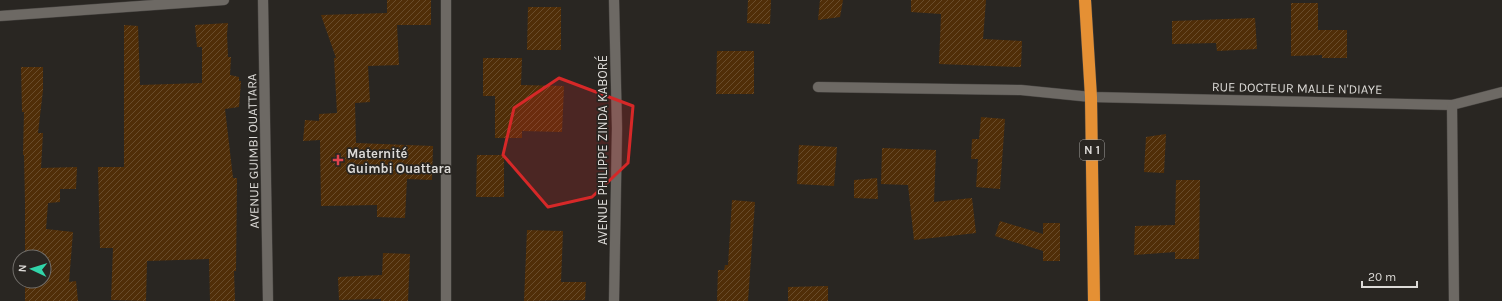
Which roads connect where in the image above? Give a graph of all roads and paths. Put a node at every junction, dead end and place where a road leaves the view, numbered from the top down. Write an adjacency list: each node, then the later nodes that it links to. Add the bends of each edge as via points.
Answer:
1 (224, 0): 6 (street)
2 (263, 0): 11 (street, AVENUE GUIMBI OUATTARA)
3 (446, 0): 12 (street)
4 (614, 0): 13 (street, AVENUE PHILIPPE ZINDA KABORÉ, via 617,128)
5 (1085, 0): 9 (highway, N 1)
6 (0, 16)
7 (818, 88): 9 (street, RUE DOCTEUR MALLE N'DIAYE, via 1021,90)
8 (1502, 92): 10 (street, RUE DOCTEUR MALLE N'DIAYE)
9 (1091, 97): 10 (street, RUE DOCTEUR MALLE N'DIAYE); 14 (highway, N 1)
10 (1452, 105): 15 (street)
11 (268, 301)
12 (446, 301)
13 (614, 301)
14 (1094, 301)
15 (1454, 301)

